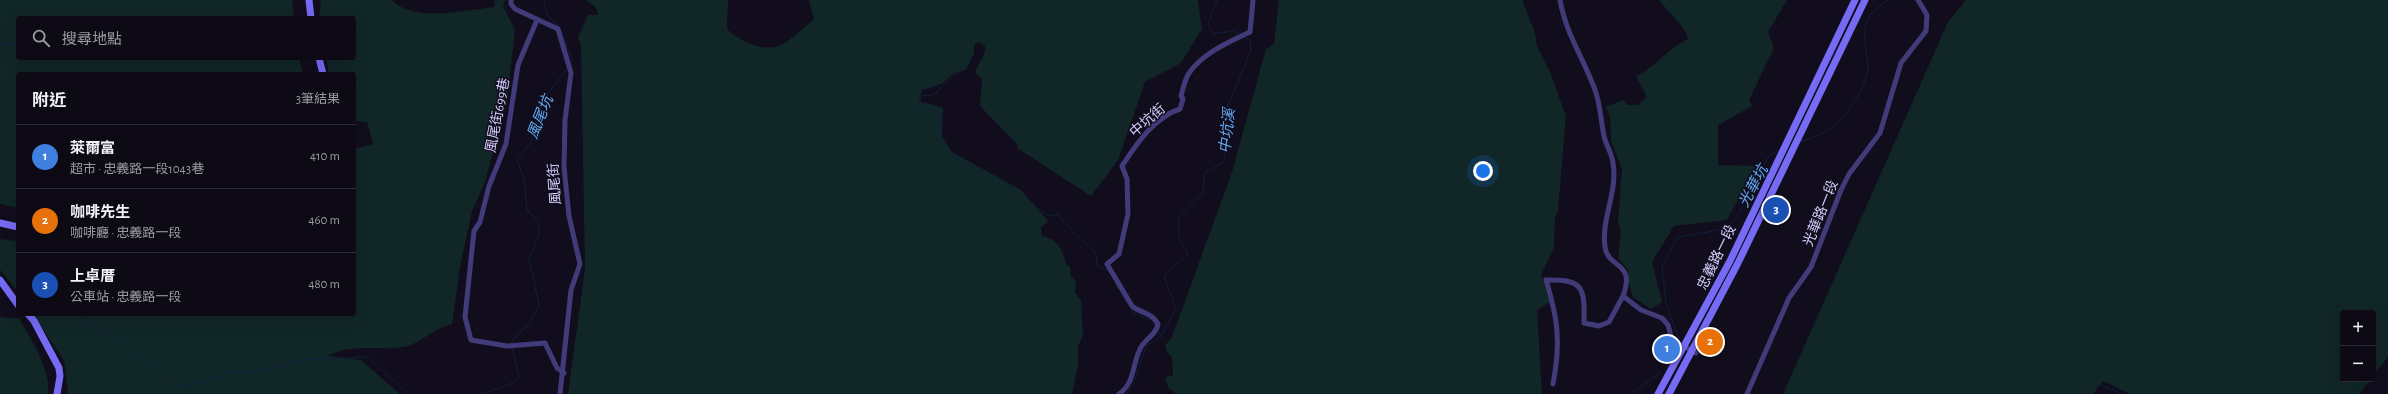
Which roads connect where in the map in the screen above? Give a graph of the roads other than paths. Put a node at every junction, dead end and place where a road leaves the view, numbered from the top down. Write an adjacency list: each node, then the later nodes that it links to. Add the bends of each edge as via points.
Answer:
1 (309, 0): 8 (main road)
2 (512, 0): 9 (street, 風尾街, via 511,4 515,10)
3 (1253, 0): 26 (street, 中坑街, via 1250,32 1218,47 1188,74 1180,109 1173,111 1134,145 1122,166 1127,179 1128,214 1119,254 1107,264 1132,306 1137,311 1153,317 1157,329 1142,344 1131,378)
4 (1560, 0): 17 (street, via 1564,22 1596,93 1613,163 1614,189 1604,233 1606,249 1625,272 1627,285)
5 (1855, 0): 12 (main road, 忠義路一段, via 1794,128)
6 (1865, 0): 13 (main road, 忠義路一段)
7 (1918, 0): 29 (street, 光華路一段, via 1927,15 1926,31 1901,63 1880,133 1849,174 1812,267 1789,298)
8 (311, 16)
9 (537, 20): 22 (street, 風尾街, via 558,29 571,73 565,120 564,168 569,216 580,264 571,290); 22 (street, 風尾街699巷, via 518,65 506,144 489,186 480,222 474,231 465,316 471,340 512,346 545,343 556,368)
10 (320, 60): 11 (main road)
11 (322, 72)
12 (1769, 173): 13 (main road); 20 (main road, 忠義路一段, via 1722,275)
13 (1781, 180): 21 (main road, 忠義路一段)
14 (0, 223): 15 (main road)
15 (16, 227)
16 (0, 280): 18 (main road)
17 (1622, 296): 20 (street, via 1641,310 1662,318 1668,326 1672,340); 23 (street, via 1609,322 1594,326 1584,323 1584,296 1578,287 1570,280 1546,280 1556,312 1559,354)
18 (16, 302)
19 (30, 316): 24 (main road, via 59,368)
20 (1683, 347): 21 (street); 27 (main road, 忠義路一段)
21 (1694, 352): 28 (main road, 忠義路一段)
22 (564, 374): 25 (street, 風尾街)
23 (1553, 384)
24 (57, 394)
25 (560, 394)
26 (1119, 394)
27 (1658, 394)
28 (1669, 394)
29 (1747, 394)

